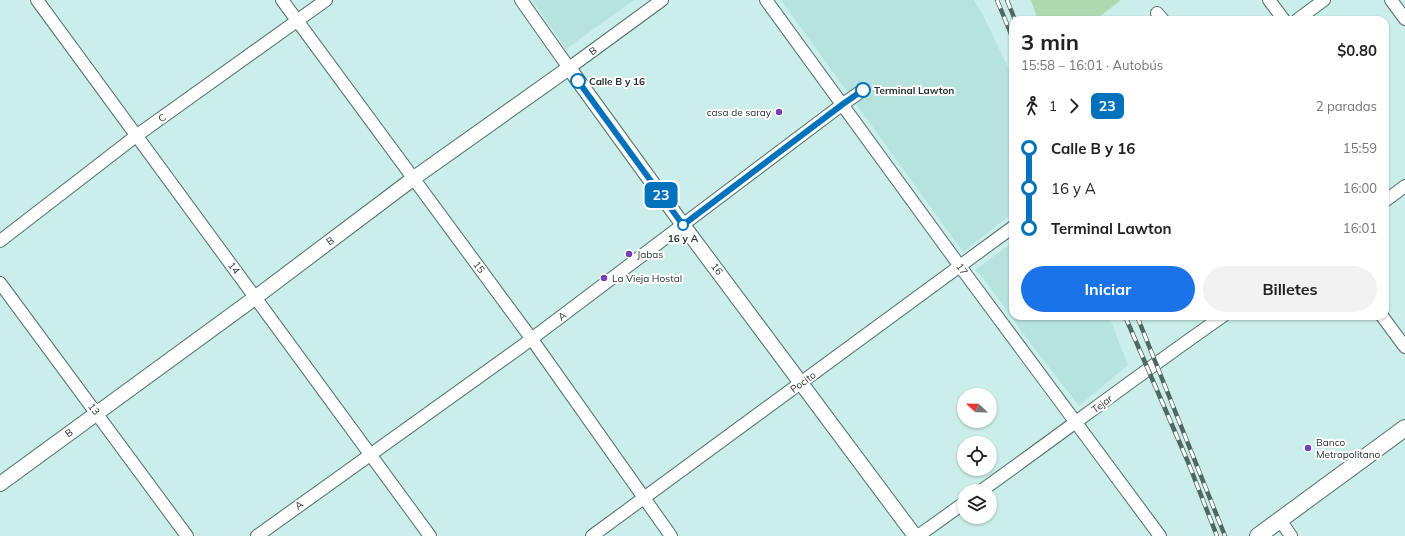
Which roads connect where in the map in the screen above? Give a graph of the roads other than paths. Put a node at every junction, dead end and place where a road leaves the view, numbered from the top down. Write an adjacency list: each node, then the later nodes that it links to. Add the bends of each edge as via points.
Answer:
1 (37, 0): 17 (street, 14)
2 (282, 0): 13 (street, 15)
3 (326, 0): 13 (street, C)
4 (521, 0): 14 (street, 16)
5 (662, 0): 14 (street, B)
6 (766, 0): 16 (street, 17)
7 (1269, 0): 10 (street)
8 (1324, 0): 11 (street)
9 (1391, 0): 12 (street)
10 (1281, 16)
11 (1302, 16)
12 (1405, 19)
13 (298, 22): 17 (street, C); 18 (street, 15)
14 (569, 68): 18 (street, B); 21 (street, 16)
15 (863, 90): 16 (street, A)
16 (843, 104): 21 (street, A); 24 (street, 17)
17 (136, 136): 23 (street, C); 26 (street, 14)
18 (414, 178): 26 (street, B); 29 (street, 15)
19 (1405, 186): 20 (street)
20 (1389, 198)
21 (683, 225): 29 (street, A); 31 (street, 16)
22 (1009, 230): 24 (street, Pocito)
23 (0, 241)
24 (960, 265): 31 (street, Pocito); 33 (street, 17)
25 (0, 283): 32 (street, 13)
26 (256, 297): 32 (street, B); 35 (street, 14)
27 (1217, 320): 33 (street, Tejar)
28 (1385, 320): 30 (street)
29 (531, 338): 35 (street, A); 38 (street, 15)
30 (1405, 347)
31 (802, 383): 38 (street, Pocito); 46 (street, 16)
32 (97, 413): 36 (street, B); 41 (street, 13)
33 (1076, 422): 37 (street, Tejar); 47 (street, 17)
34 (1405, 428): 40 (main road)
35 (370, 454): 42 (street, A); 43 (street, 14)
36 (0, 484)
37 (990, 484)
38 (643, 498): 44 (street, Pocito); 45 (street, 15)
39 (957, 508): 46 (street)
40 (1280, 520): 48 (main road); 49 (street)
41 (187, 536)
42 (257, 536)
43 (430, 536)
44 (592, 536)
45 (671, 536)
46 (916, 536)
47 (1160, 536)
48 (1258, 536)
49 (1291, 536)

